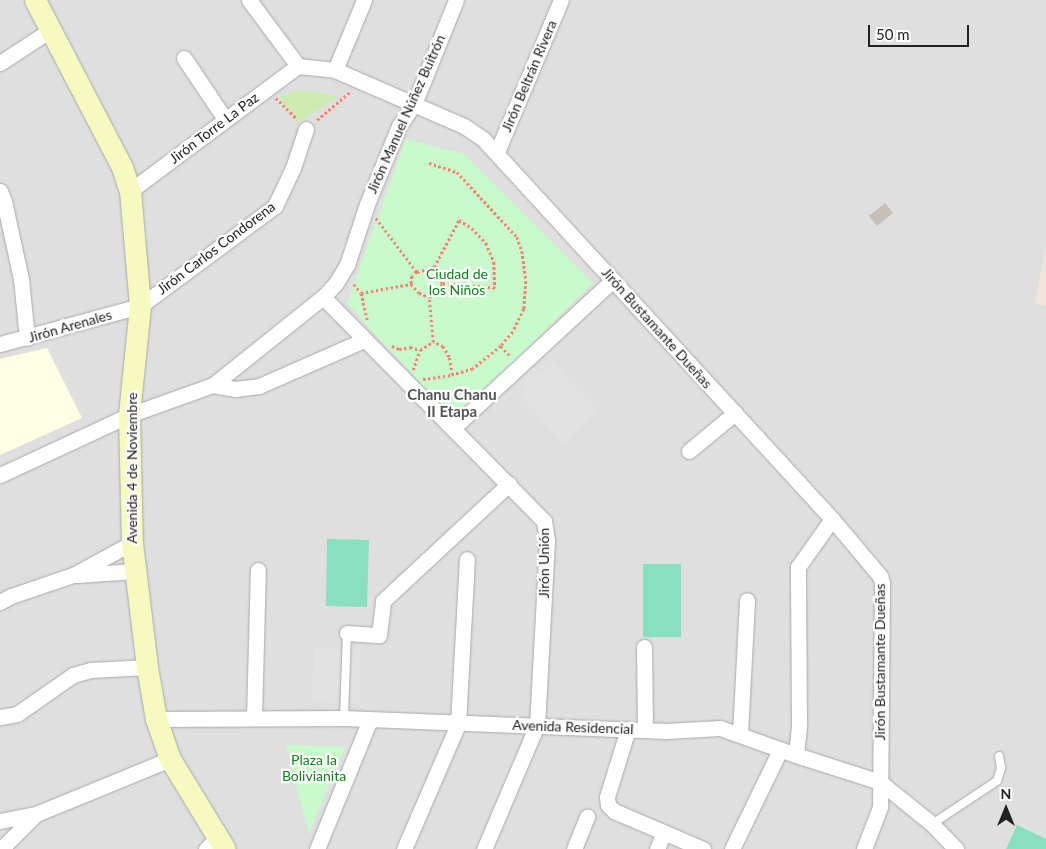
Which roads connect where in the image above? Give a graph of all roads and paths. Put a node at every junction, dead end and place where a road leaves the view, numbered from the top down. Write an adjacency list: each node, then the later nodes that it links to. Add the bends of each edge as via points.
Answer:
1 (35, 0): 7 (street, Avenida 4 de Noviembre)
2 (249, 0): 6 (street)
3 (364, 0): 11 (street)
4 (456, 0): 14 (street, Jirón Manuel Núñez Buitrón)
5 (561, 0): 17 (street, Jirón Beltrán Rivera)
6 (263, 7): 10 (street)
7 (52, 29): 9 (street); 19 (street, Avenida 4 de Noviembre, via 122,167)
8 (184, 58): 15 (street)
9 (0, 63)
10 (298, 66): 11 (street, Jirón Bustamante Dueñas); 13 (street, Jirón Torre La Paz)
11 (335, 70): 12 (street, Jirón Bustamante Dueñas)
12 (361, 82): 14 (street, Jirón Bustamante Dueñas); 16 (path)
13 (267, 88): 15 (street, Jirón Torre La Paz); 16 (path)
14 (414, 104): 17 (street, Jirón Bustamante Dueñas, via 464,126); 21 (street, Jirón Manuel Núñez Buitrón, via 399,126)
15 (225, 119): 19 (street, Jirón Torre La Paz)
16 (306, 129): 31 (street, Jirón Carlos Condorena, via 293,168 275,206)
17 (497, 152): 24 (street, Jirón Bustamante Dueñas)
18 (429, 163): 38 (path, via 457,172 517,237 526,281 524,310 513,332)
19 (130, 190): 31 (street, Avenida 4 de Noviembre)
20 (0, 191): 33 (street, via 21,279)
21 (367, 204): 23 (path); 29 (street, Jirón Manuel Núñez Buitrón, via 347,265)
22 (434, 267): 23 (path); 27 (path, via 440,273); 27 (path, via 459,220 486,243 494,262 495,288)
23 (417, 272): 26 (path, via 412,276)
24 (613, 280): 45 (street, Jirón Bustamante Dueñas); 47 (street)
25 (354, 284): 28 (path)
26 (411, 284): 28 (path); 30 (path, via 419,293)
27 (442, 284): 30 (path, via 439,291)
28 (361, 292): 32 (path)
29 (323, 297): 34 (street, Jirón Unión); 44 (street, Jirón Manuel Núñez Buitrón)
30 (429, 297): 35 (path)
31 (140, 306): 33 (street, Jirón Arenales); 46 (street, Avenida 4 de Noviembre)
32 (367, 322)
33 (27, 338): 36 (street, Jirón Arenales)
34 (364, 340): 44 (street, via 258,386 235,389); 47 (street, Jirón Unión)
35 (433, 342): 39 (path); 42 (path, via 443,347 449,357)
36 (0, 344)
37 (390, 345): 39 (path)
38 (501, 346): 40 (path); 42 (path, via 473,369)
39 (420, 350): 41 (path)
40 (514, 361)
41 (413, 371)
42 (452, 375): 43 (path)
43 (418, 379)
44 (214, 386): 46 (street, Jirón Manuel Núñez Buitrón)
45 (735, 413): 48 (street); 51 (street, Jirón Bustamante Dueñas)
46 (129, 415): 49 (street, Jirón Manuel Núñez Buitrón); 52 (street, Avenida 4 de Noviembre)
47 (453, 428): 50 (street, Jirón Unión)
48 (689, 451)
49 (0, 474)
50 (509, 484): 59 (street, via 382,601 379,635); 68 (street, Jirón Unión, via 544,521 547,531)
51 (832, 519): 73 (street, via 798,568 799,724); 76 (street, Jirón Bustamante Dueñas, via 880,576 882,583)
52 (132, 542): 55 (street, Avenida 4 de Noviembre); 56 (street)
53 (467, 558): 67 (street)
54 (258, 570): 63 (street)
55 (134, 571): 56 (street); 61 (street, Avenida 4 de Noviembre)
56 (73, 575): 58 (street)
57 (746, 600): 71 (street)
58 (0, 602)
59 (347, 633): 64 (lane)
60 (644, 647): 69 (street)
61 (147, 668): 62 (street, via 91,670 73,675 17,714); 65 (street, Avenida 4 de Noviembre)
62 (0, 717)
63 (254, 718): 64 (street, Avenida Residencial); 65 (street, Avenida Residencial)
64 (344, 718): 66 (street, Avenida Residencial)
65 (156, 719): 75 (street, Avenida 4 de Noviembre)
66 (370, 720): 67 (street, Avenida Residencial); 84 (street)
67 (458, 724): 68 (street, Avenida Residencial); 85 (street)
68 (537, 725): 70 (street, Avenida Residencial); 86 (street, Jirón Unión)
69 (645, 728): 70 (street, Avenida Residencial); 71 (street, Avenida Residencial, via 666,731 720,728)
70 (628, 729): 81 (street, via 607,797 608,805 614,811)
71 (740, 734): 72 (street, Avenida Residencial)
72 (780, 750): 73 (street, Avenida Residencial); 90 (street)
73 (796, 756): 76 (street, Avenida Residencial)
74 (999, 756): 80 (lane, via 1001,768 997,781)
75 (170, 759): 77 (street); 82 (street, Avenida 4 de Noviembre)
76 (880, 782): 80 (street, Avenida Residencial); 91 (street, Jirón Bustamante Dueñas, via 880,807)
77 (36, 814): 79 (street); 83 (street)
78 (586, 817): 87 (street)
79 (0, 821)
80 (932, 824): 92 (street, Avenida Residencial)
81 (664, 832): 88 (street); 89 (street)
82 (216, 845)
83 (2, 849)
84 (317, 849)
85 (404, 849)
86 (484, 849)
87 (574, 849)
88 (657, 849)
89 (702, 849)
90 (732, 849)
91 (864, 849)
92 (956, 849)

